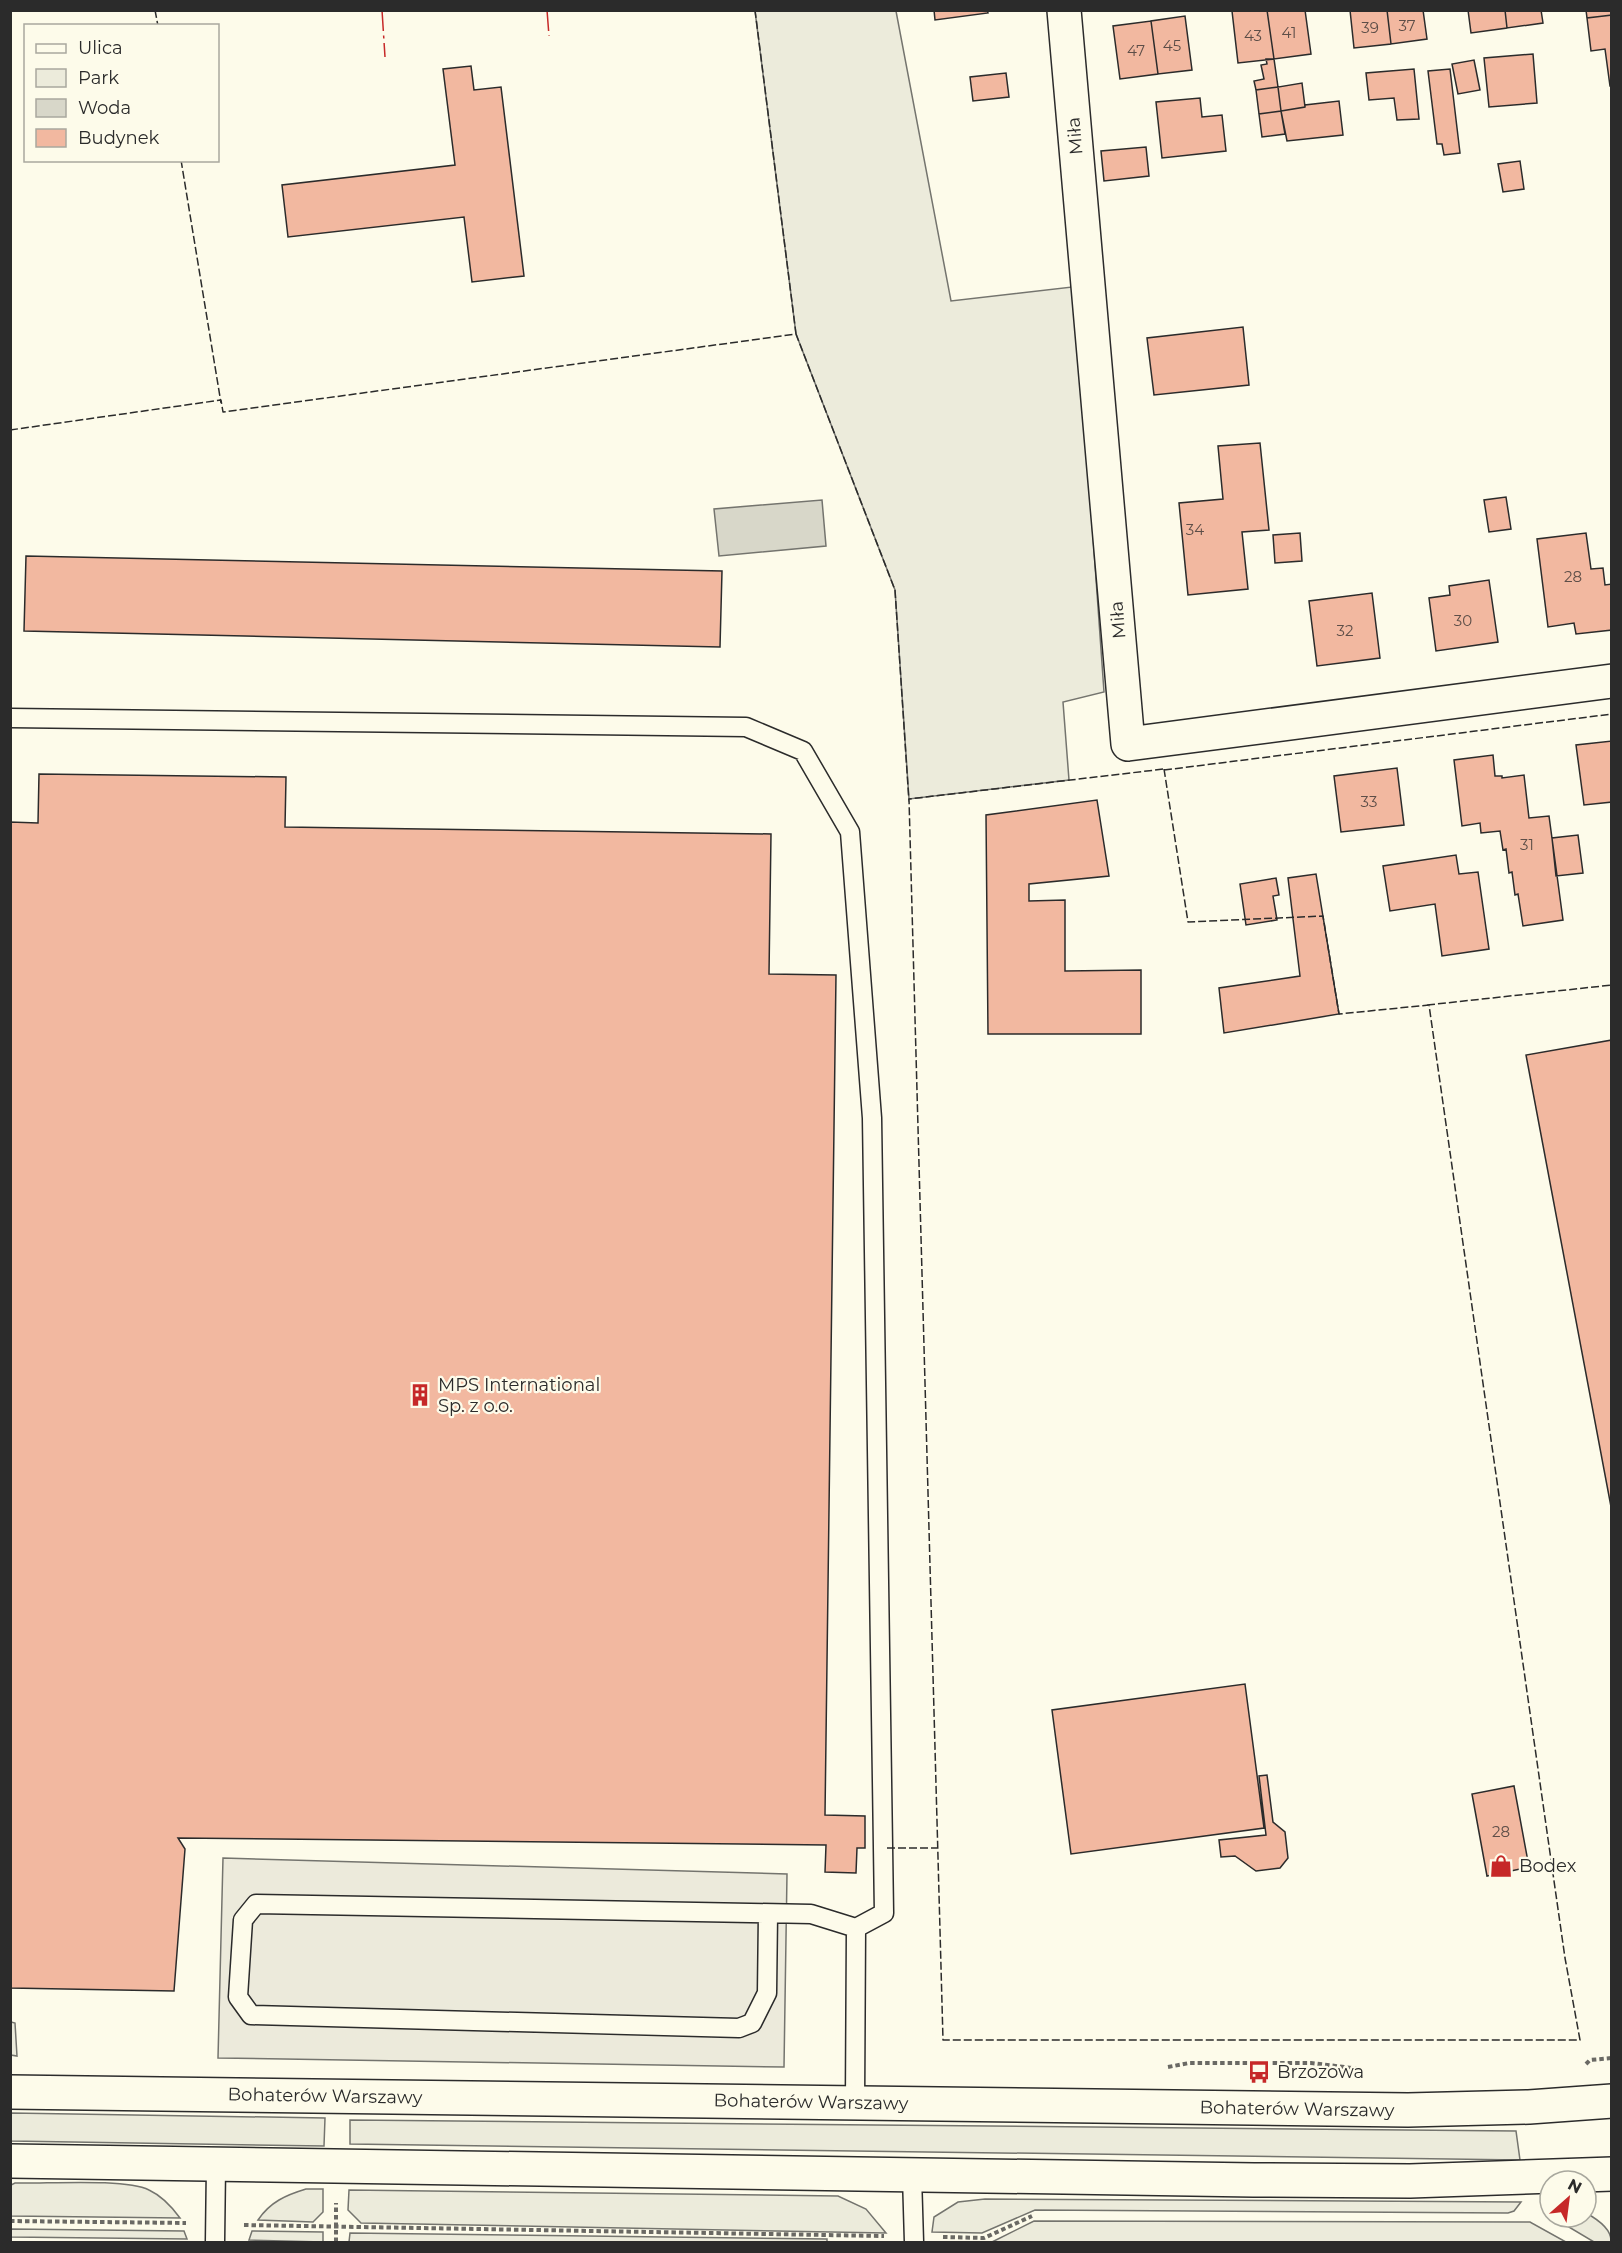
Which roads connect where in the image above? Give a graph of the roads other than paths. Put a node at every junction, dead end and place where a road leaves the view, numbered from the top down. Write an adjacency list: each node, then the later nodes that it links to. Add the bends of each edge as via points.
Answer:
1 (1064, 10): 2 (street, Miła, via 1128,744)
2 (1611, 681)
3 (10, 718): 5 (lane, via 747,728 803,751 850,832 872,1118 884,1913)
4 (768, 1914): 4 (lane, via 256,1904 243,1920 238,1996 251,2015 739,2028 752,2023 767,1993); 5 (lane, via 811,1914)
5 (856, 1928): 8 (lane)
6 (10, 2092): 8 (street, Bohaterów Warszawy)
7 (1611, 2101): 8 (street, Bohaterów Warszawy, via 1420,2110)
8 (855, 2102)
9 (10, 2161): 10 (street)
10 (216, 2166): 12 (street); 14 (lane)
11 (1611, 2174): 12 (street, via 1410,2181)
12 (912, 2176): 13 (lane)
13 (914, 2240)
14 (215, 2242)

